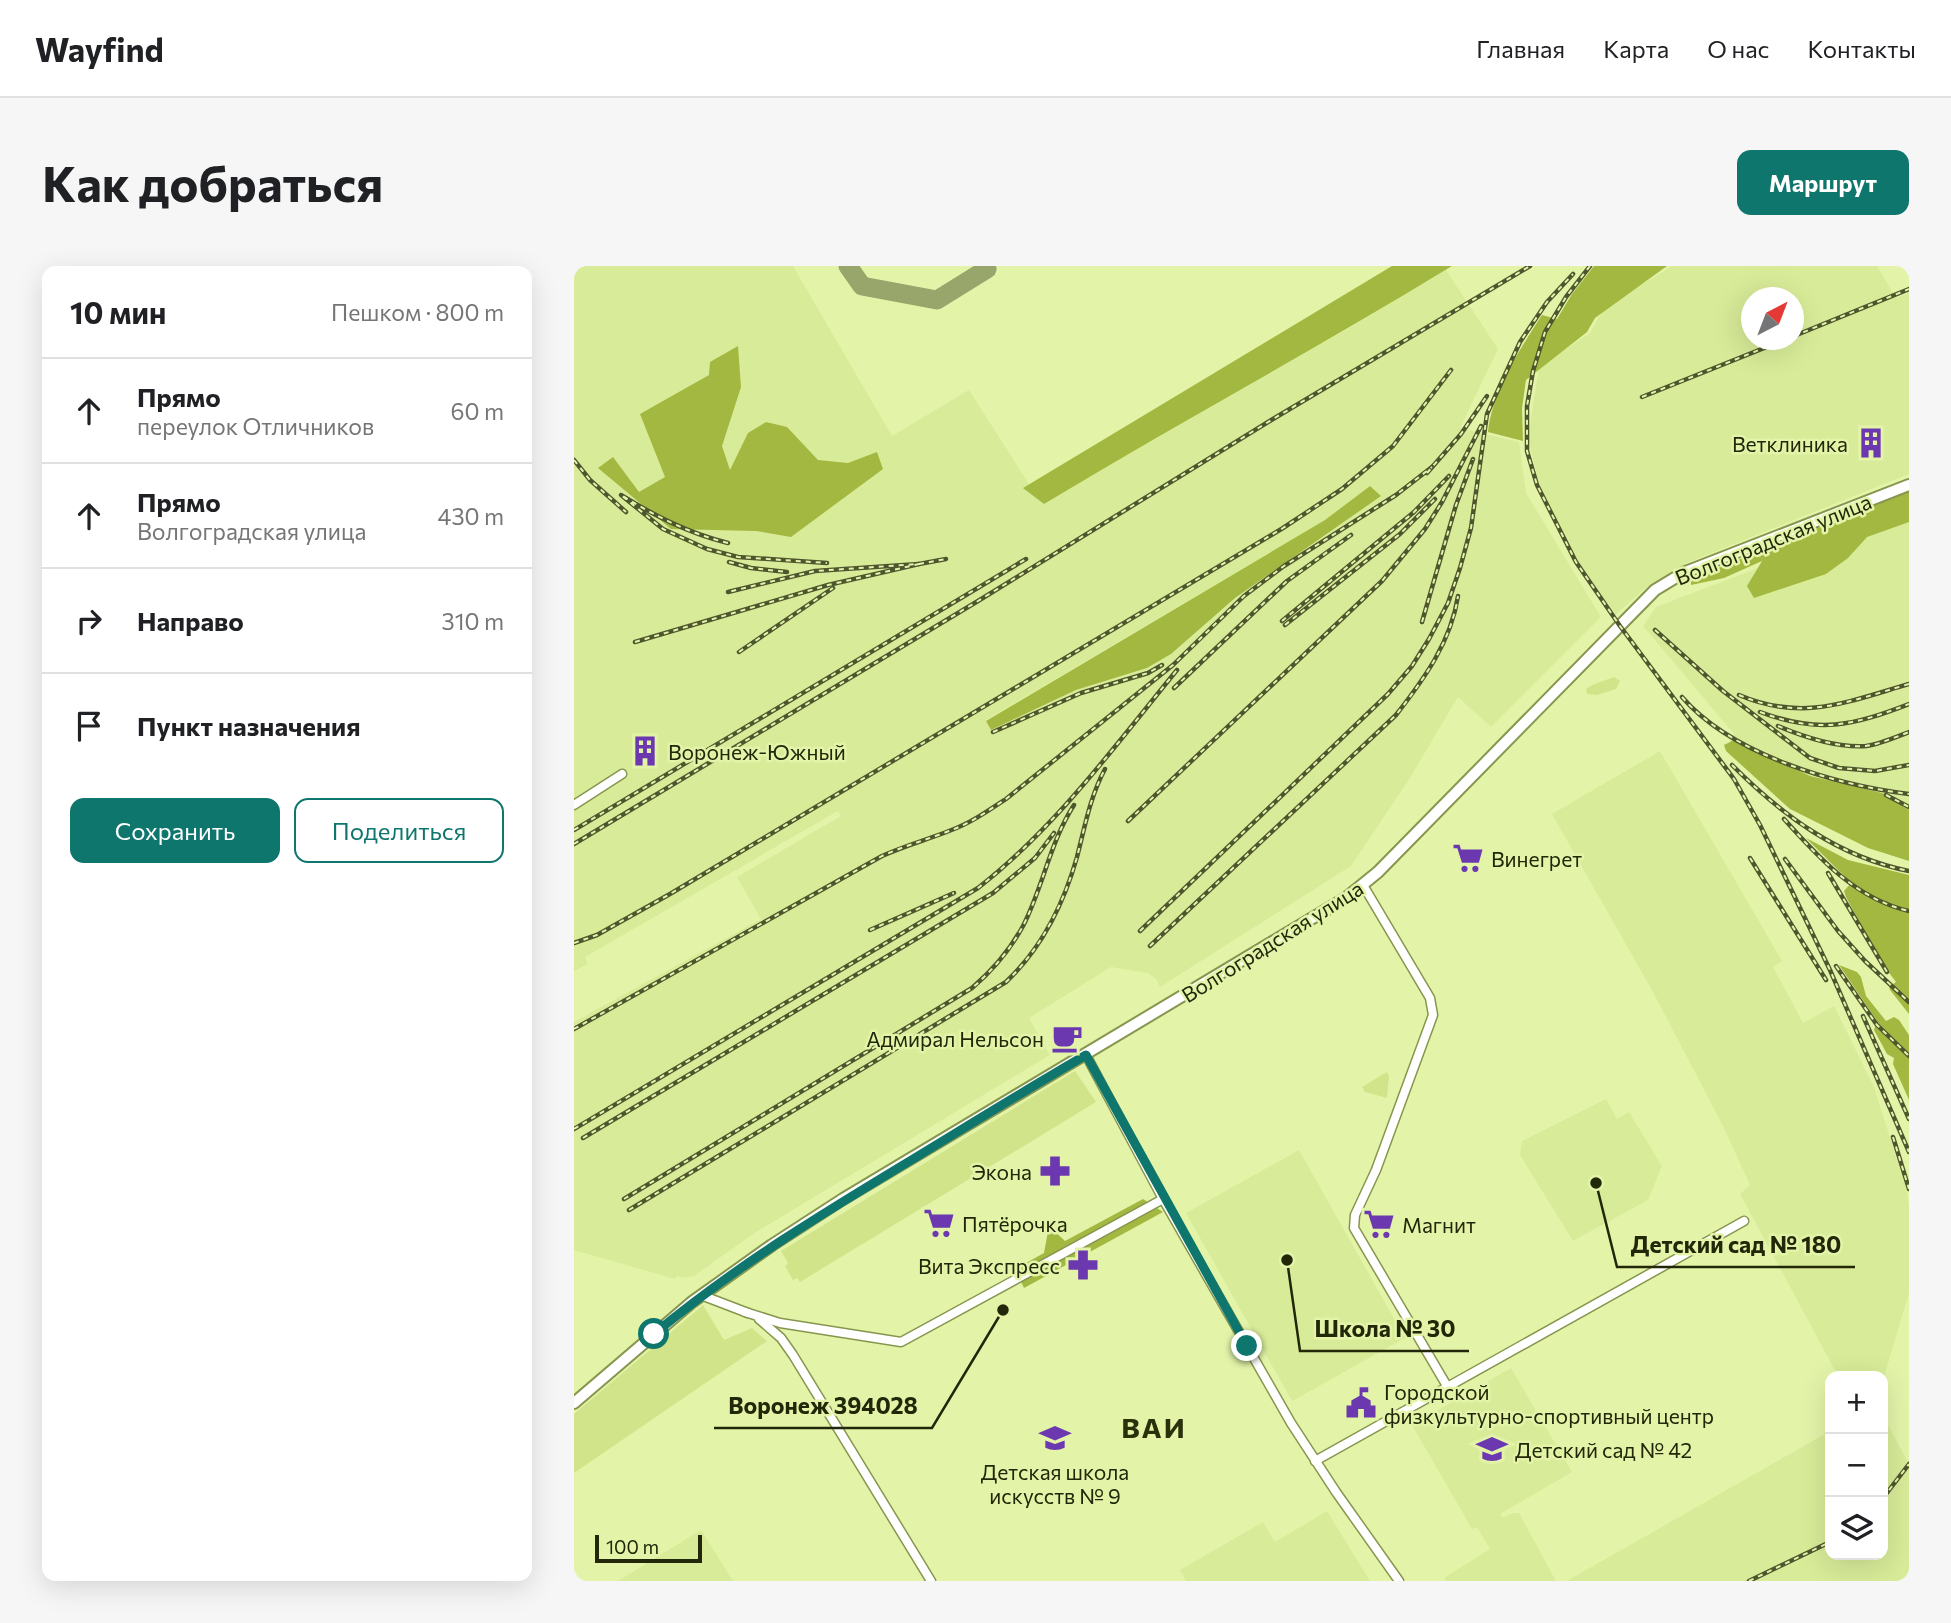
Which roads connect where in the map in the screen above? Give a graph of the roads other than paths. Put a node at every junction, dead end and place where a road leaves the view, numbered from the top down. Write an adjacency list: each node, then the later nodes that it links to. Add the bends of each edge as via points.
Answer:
1 (1909, 485): 4 (main road, Волгоградская улица, via 1683,573 1655,590)
2 (622, 774): 3 (street)
3 (574, 805)
4 (1363, 885): 5 (main road, Волгоградская улица); 10 (street, via 1430,998 1433,1015 1355,1215 1354,1228)
5 (1086, 1055): 6 (street); 8 (main road, Волгоградская улица, via 844,1199)
6 (1163, 1199): 9 (street, via 901,1342 780,1323); 12 (street)
7 (1744, 1221): 10 (street)
8 (702, 1295): 9 (street); 11 (main road, Волгоградская улица)
9 (745, 1311): 13 (street, via 763,1321 793,1355)
10 (1447, 1386): 12 (street)
11 (574, 1403)
12 (1315, 1461): 14 (street)
13 (931, 1581)
14 (1399, 1581)

